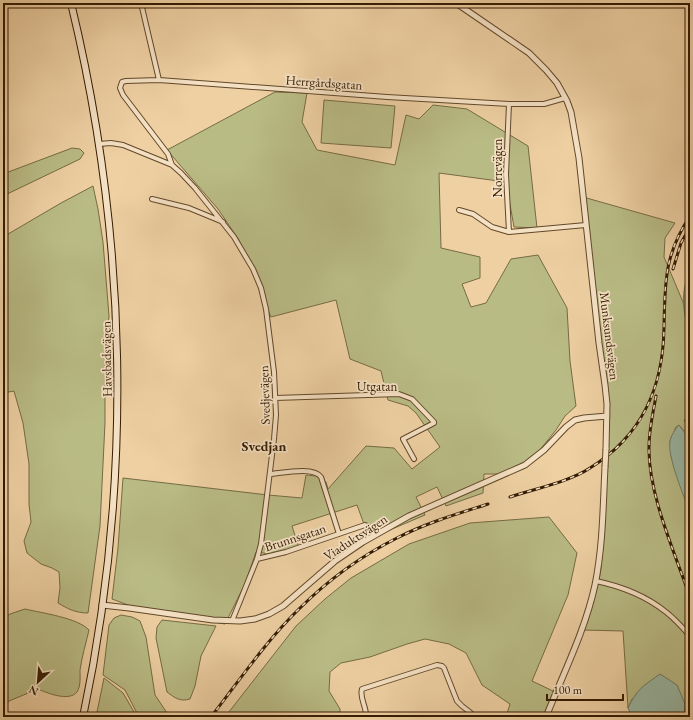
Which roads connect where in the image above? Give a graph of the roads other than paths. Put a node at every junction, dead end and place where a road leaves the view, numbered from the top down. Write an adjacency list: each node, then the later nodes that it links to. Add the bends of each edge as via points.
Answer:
1 (71, 3): 7 (main road, Havsbadsvägen, via 85,63)
2 (141, 3): 4 (street)
3 (456, 3): 5 (street, Munksundsvägen, via 529,53 557,83)
4 (159, 80): 6 (street, Herrgårdsgatan); 8 (street, Svedjevägen, via 126,81 122,82 120,88 168,154)
5 (565, 98): 6 (street, Herrgårdsgatan, via 544,104); 12 (street, Munksundsvägen, via 573,120)
6 (509, 104): 13 (street, Norrevägen, via 506,174)
7 (99, 144): 8 (street, Svedjevägen, via 123,145); 22 (main road, Havsbadsvägen, via 114,263 118,346 117,450)
8 (172, 165): 11 (street, Svedjevägen)
9 (152, 199): 11 (street, via 189,208)
10 (459, 210): 13 (street, via 473,214 492,227)
11 (223, 222): 14 (street, Svedjevägen, via 244,252 261,288 273,364)
12 (586, 225): 13 (street); 15 (street, Munksundsvägen)
13 (509, 232)
14 (275, 398): 16 (street, Utgatan, via 392,394 406,396 434,422 404,439); 17 (street, Svedjevägen)
15 (607, 416): 19 (street, Viaduktsvägen, via 575,420 525,465 409,516); 21 (street, Munksundsvägen, bridge, via 602,536)
16 (414, 459)
17 (270, 474): 18 (street, Brunnsgatan, via 306,471 321,476); 20 (street, Svedjevägen)
18 (339, 534): 19 (street, Brunnsgatan, via 365,525 370,527); 20 (street, Brunnsgatan)
19 (375, 535): 23 (street, Viaduktsvägen, via 335,561 269,614 255,619)
20 (257, 559): 23 (street, Svedjevägen)
21 (596, 581): 24 (street, via 650,601 667,612); 28 (street, Munksundsvägen, via 587,614)
22 (102, 605): 23 (street, Viaduktsvägen); 25 (main road, Havsbadsvägen)
23 (232, 621)
24 (690, 636)
25 (83, 717)
26 (366, 717): 27 (street, via 362,689 437,666 442,666 446,671 457,701 471,713)
27 (471, 717)
28 (546, 717)

